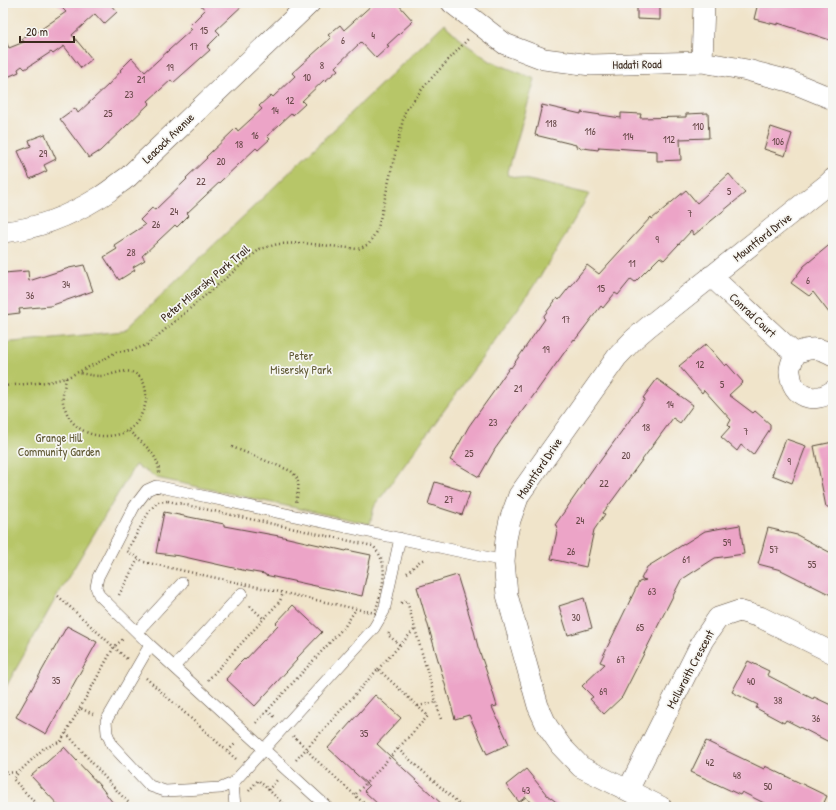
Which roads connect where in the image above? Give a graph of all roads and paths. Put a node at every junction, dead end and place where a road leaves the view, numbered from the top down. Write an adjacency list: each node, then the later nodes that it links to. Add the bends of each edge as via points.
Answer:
1 (310, 3): 8 (street, Leacock Avenue, via 128,177 101,197 65,216 19,231)
2 (452, 3): 5 (street, Hadati Road, via 505,44 544,59 591,65)
3 (704, 3): 5 (street)
4 (464, 42): 12 (path, Peter Misersky Park Trail, via 406,111 378,228 369,244 358,249 303,243 278,244 260,249 147,346 116,352)
5 (702, 62): 6 (street, Hadati Road, via 789,81)
6 (833, 99)
7 (833, 179): 9 (street, Mountford Drive)
8 (3, 232)
9 (712, 276): 10 (street, Conrad Court); 22 (street, Mountford Drive, via 634,339 617,357 518,495 510,520)
10 (795, 354): 11 (street, via 805,349 815,349); 15 (street, via 789,371 792,384 798,393 813,398)
11 (833, 355)
12 (78, 373): 13 (path, Peter Misersky Park Trail); 16 (path, via 103,376 129,371 143,380 147,400 137,422)
13 (66, 378): 14 (path, Peter Misersky Park Trail); 16 (path, via 63,403 75,425 88,434 101,436)
14 (3, 386)
15 (833, 391)
16 (129, 431): 18 (path, via 149,450 158,463)
17 (232, 447): 19 (path, via 291,471 296,476 299,488)
18 (156, 486): 19 (lane); 32 (lane, via 147,490 134,507 98,577 96,587 99,595)
19 (293, 515): 20 (lane)
20 (400, 538): 22 (lane); 52 (lane, via 384,611 374,628)
21 (427, 558): 23 (path, via 420,561)
22 (504, 561): 62 (street, Mountford Drive, via 507,595 538,706 547,726 581,767)
23 (405, 576)
24 (182, 582): 32 (lane)
25 (242, 593): 38 (lane)
26 (283, 593): 29 (path); 29 (path, via 144,562 127,551 150,510 158,502 168,501 373,546 384,564 385,577 375,613); 41 (path, via 280,601)
27 (58, 596): 35 (path)
28 (401, 596): 30 (path, via 400,603 407,601)
29 (356, 609): 47 (path, via 345,626)
30 (415, 629): 34 (path); 42 (path)
31 (391, 630): 34 (path, via 388,635)
32 (137, 632): 33 (lane); 35 (path)
33 (150, 645): 38 (lane); 46 (lane)
34 (400, 645): 39 (path)
35 (114, 646): 37 (path); 44 (path)
36 (833, 653): 62 (street, McIlwraith Crescent, via 760,617 739,611 718,618 703,640)
37 (131, 663)
38 (174, 667): 52 (lane)
39 (378, 669): 43 (path); 51 (path)
40 (146, 678): 54 (path)
41 (207, 681)
42 (436, 702): 43 (path); 45 (path)
43 (418, 706): 53 (path, via 428,716)
44 (80, 708): 46 (path); 48 (path)
45 (441, 719)
46 (106, 721): 60 (lane, via 112,745 150,786 165,791 221,788)
47 (255, 724)
48 (66, 733): 57 (path, via 61,741 43,749); 66 (path)
49 (293, 736): 51 (path)
50 (239, 740): 54 (path)
51 (306, 748): 55 (path); 63 (path)
52 (264, 749): 60 (lane); 69 (lane)
53 (398, 749): 63 (path); 71 (path)
54 (228, 751): 56 (path)
55 (294, 762)
56 (241, 763)
57 (19, 772): 58 (path); 65 (path, via 13,779)
58 (3, 773)
59 (280, 776): 61 (path)
60 (234, 783): 67 (lane)
61 (268, 790): 64 (path, via 258,780 248,791); 68 (path)
62 (628, 790): 72 (street, Mountford Drive)
63 (355, 795): 70 (path)
64 (248, 796)
65 (39, 807)
66 (133, 807)
67 (235, 807)
68 (287, 807)
69 (327, 807)
70 (368, 807)
71 (463, 807)
72 (661, 807)

